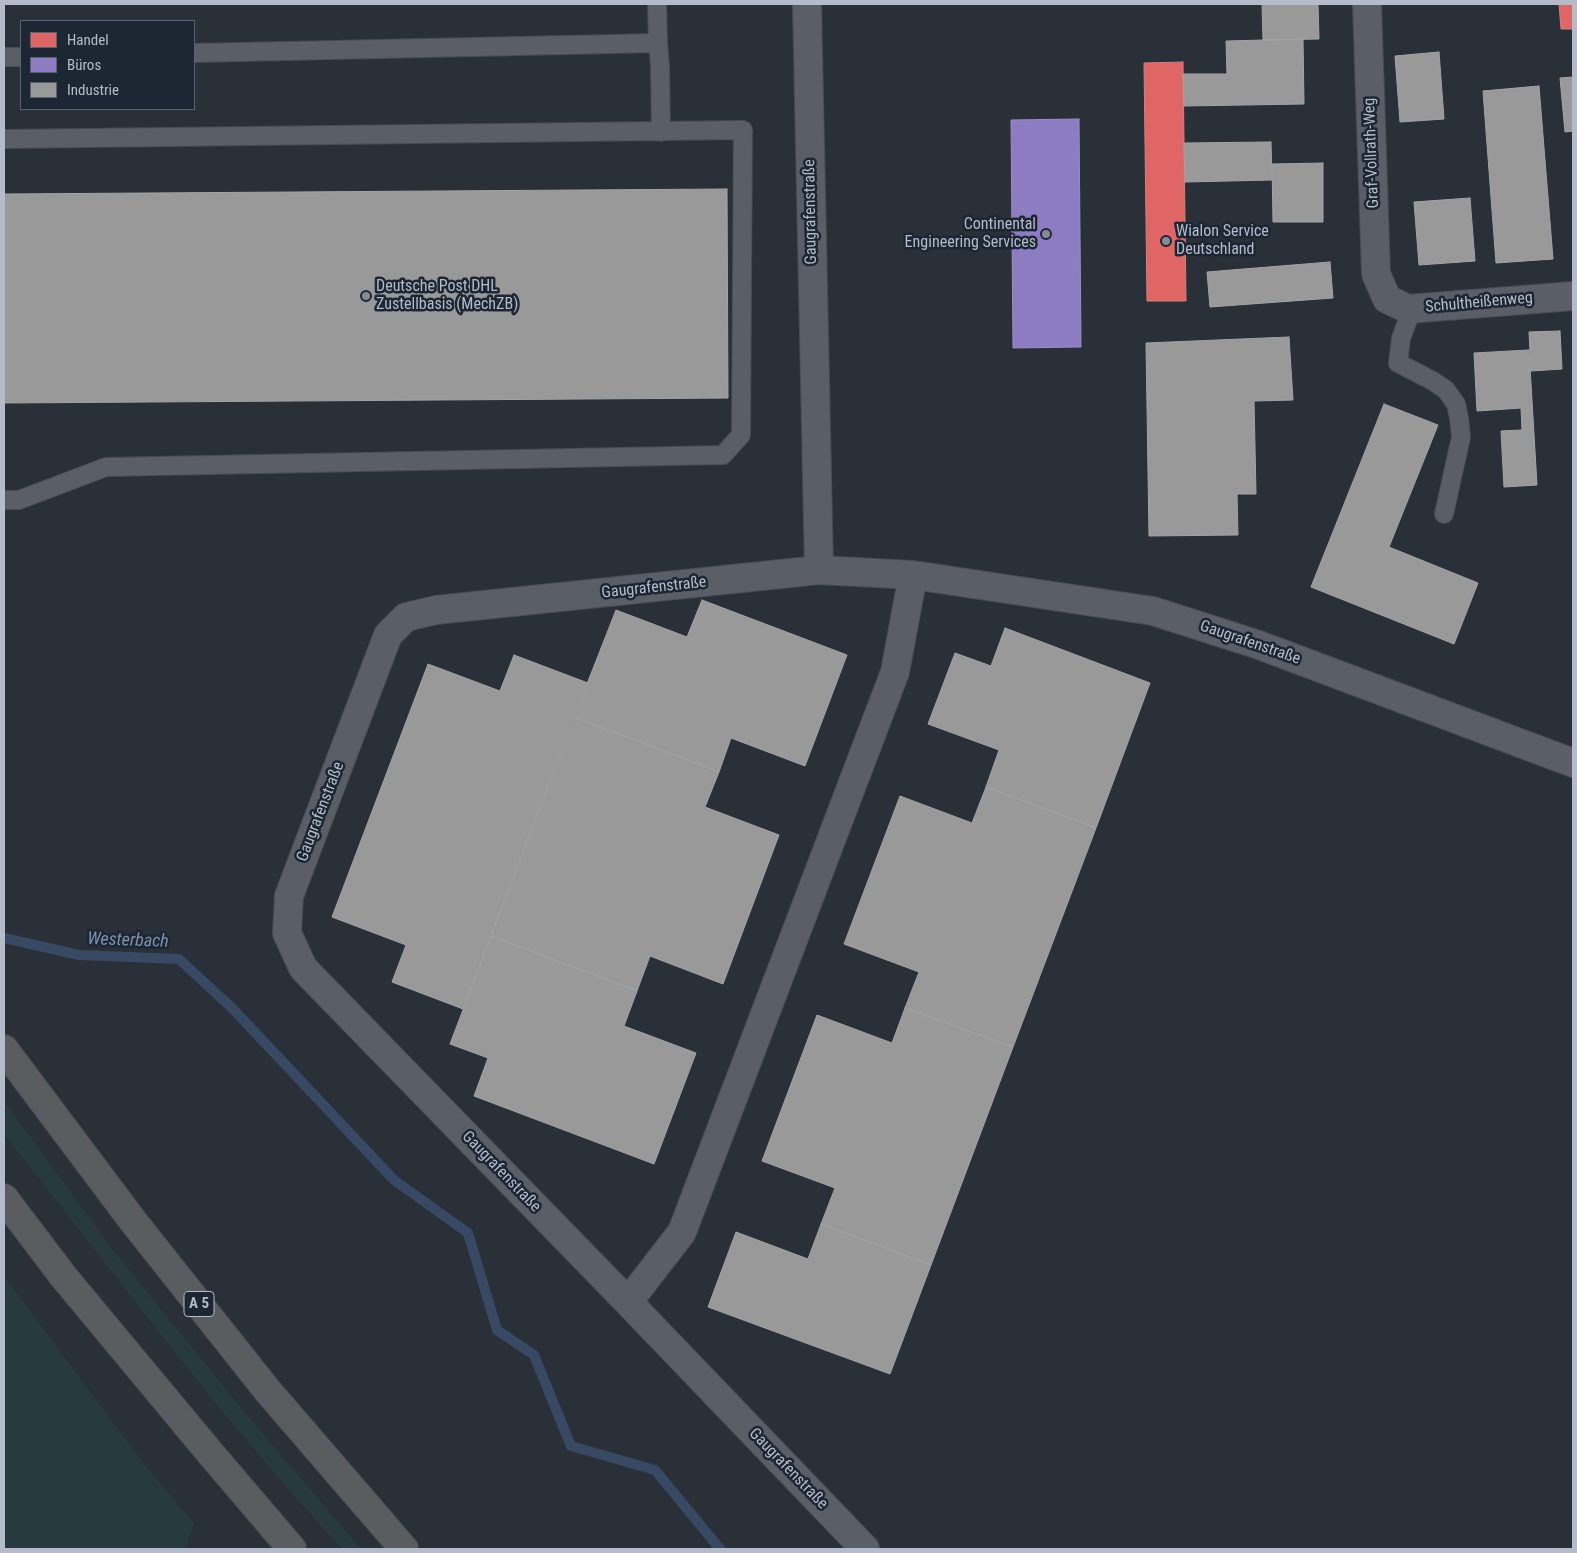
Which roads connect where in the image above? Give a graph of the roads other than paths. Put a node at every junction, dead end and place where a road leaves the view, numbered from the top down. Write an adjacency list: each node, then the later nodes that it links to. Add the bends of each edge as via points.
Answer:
1 (657, 4): 4 (lane)
2 (807, 4): 15 (street, Gaugrafenstraße)
3 (1367, 4): 11 (street, Graf-Vollrath-Weg, via 1376,274)
4 (658, 43): 5 (lane); 8 (lane)
5 (195, 53)
6 (20, 56): 7 (lane)
7 (4, 57)
8 (661, 132): 9 (lane); 13 (lane, via 742,130 742,435 723,454 106,467 19,500)
9 (4, 139)
10 (1573, 296): 12 (street, Schultheißenweg)
11 (1387, 299): 12 (street, Schultheißenweg)
12 (1412, 309): 14 (lane, via 1401,338 1398,363 1446,390 1456,404 1459,418 1461,437)
13 (4, 500)
14 (1444, 514)
15 (819, 570): 16 (street, Gaugrafenstraße); 20 (street, Gaugrafenstraße, via 436,610 406,617 388,635 289,896 287,933 303,968)
16 (913, 575): 17 (street, Gaugrafenstraße, via 1153,611 1259,645); 20 (street, via 896,672 682,1232)
17 (1573, 763)
18 (4, 1049): 22 (highway, A 5, via 133,1221 249,1367)
19 (4, 1198): 21 (highway, via 63,1276)
20 (628, 1302): 23 (street, Gaugrafenstraße)
21 (292, 1549)
22 (404, 1549)
23 (865, 1549)

